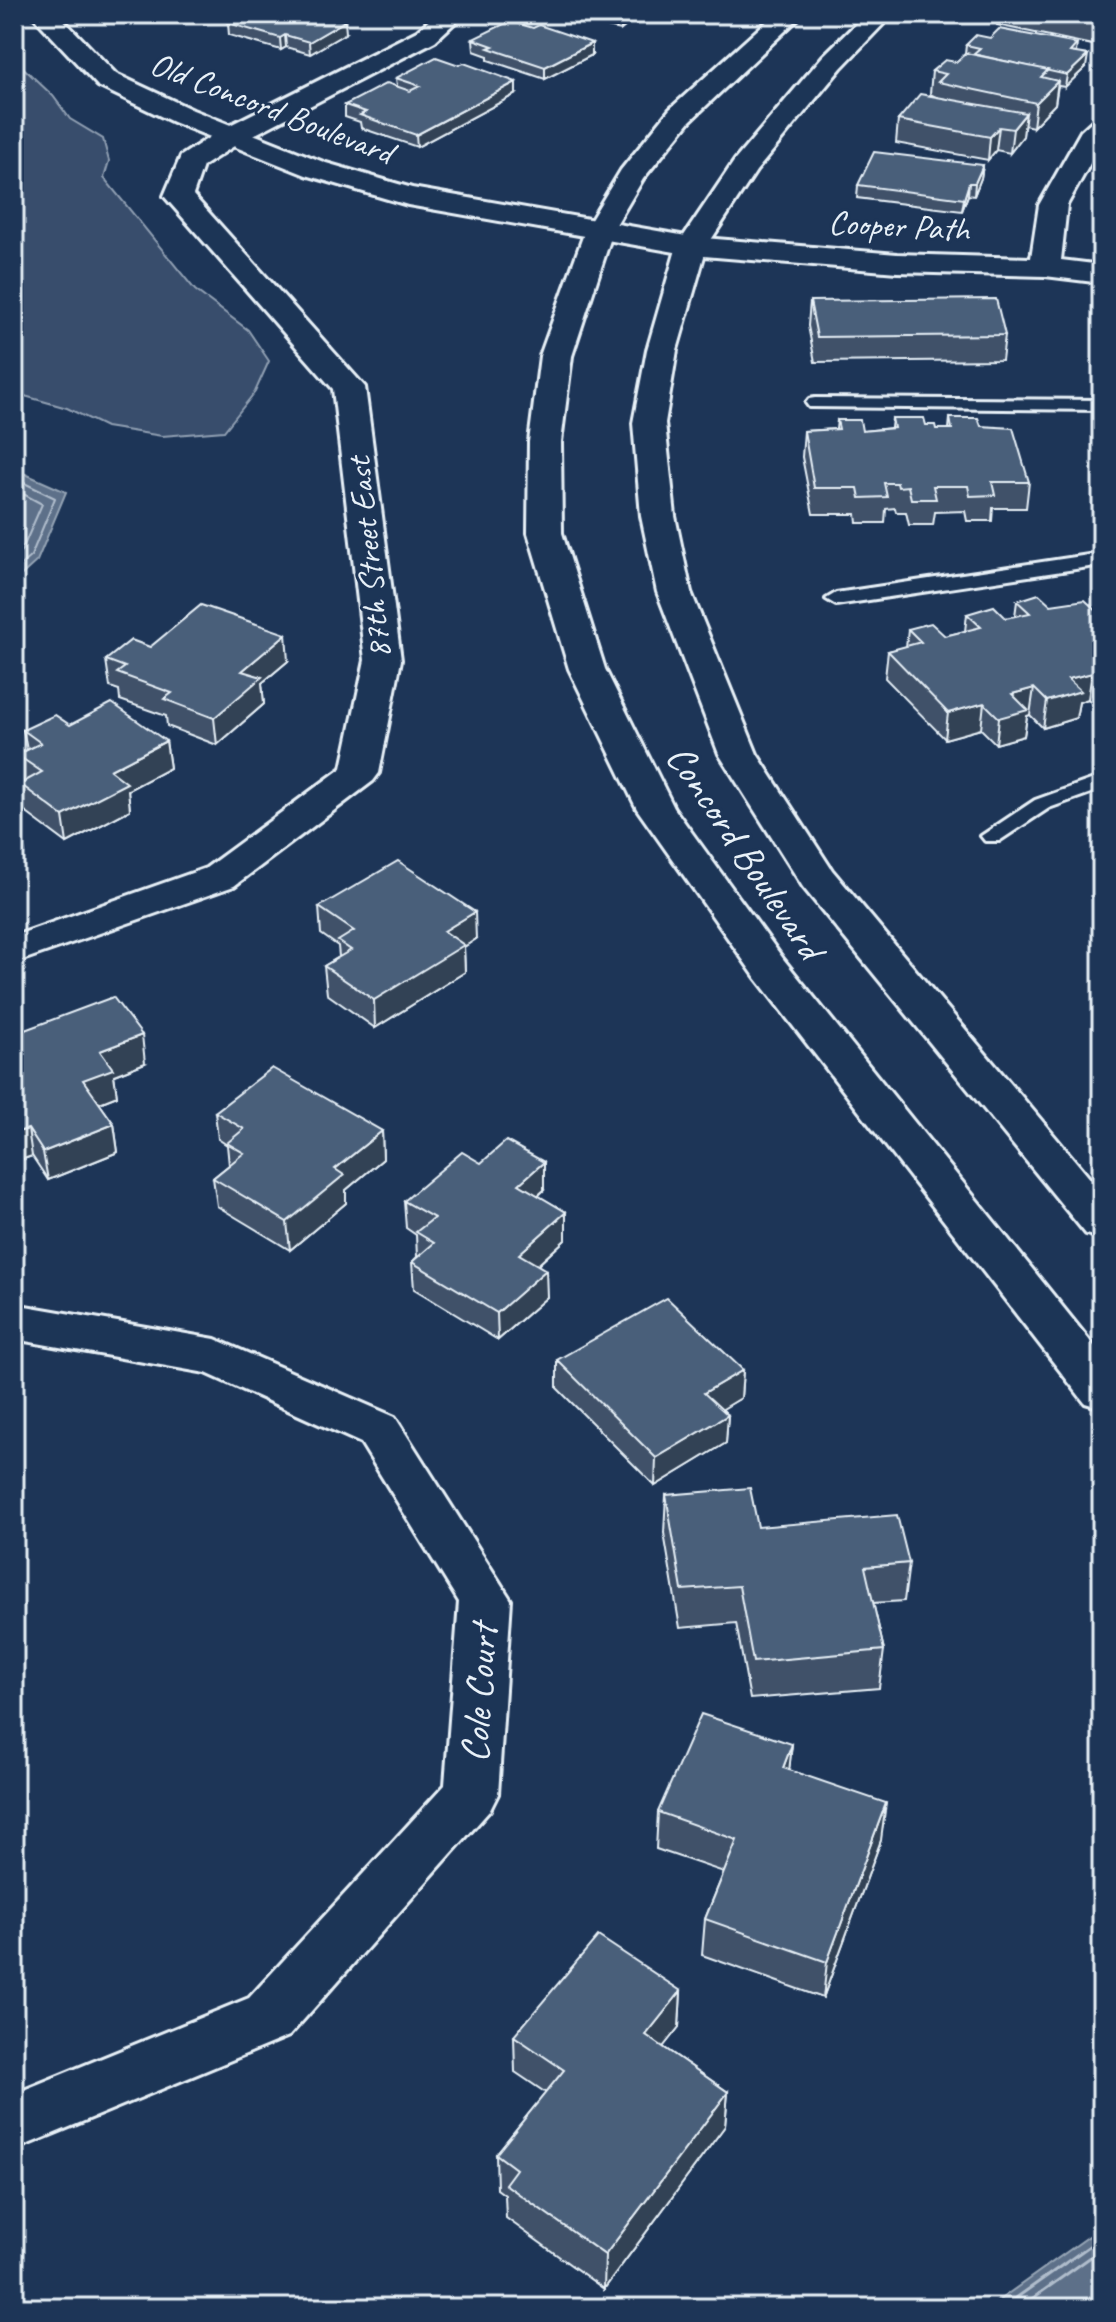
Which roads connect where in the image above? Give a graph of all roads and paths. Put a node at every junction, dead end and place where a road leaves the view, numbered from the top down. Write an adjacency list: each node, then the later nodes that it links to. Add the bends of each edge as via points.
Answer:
1 (44, 14): 6 (street, Old Concord Boulevard, via 107,80)
2 (451, 14): 6 (street, via 426,36)
3 (790, 14): 7 (street, Concord Boulevard, via 680,115 631,176)
4 (880, 14): 8 (street, Concord Boulevard, via 832,62 745,166)
5 (1102, 127): 9 (street, via 1053,205)
6 (232, 135): 7 (street, Old Concord Boulevard, via 316,169 408,196); 17 (street, 87th Street East, via 191,162 178,196 349,387 383,660 360,773 220,877)
7 (600, 228): 8 (street, Old Concord Boulevard); 20 (street, Concord Boulevard, via 556,356 545,442 545,533 587,669 656,809 770,969)
8 (692, 246): 9 (street, Cooper Path, via 897,263); 18 (street, Concord Boulevard, via 662,350 649,423 658,516 674,592 738,754 817,878)
9 (1045, 267): 10 (street, Cooper Path)
10 (1102, 274)
11 (815, 403): 12 (lane)
12 (1102, 405)
13 (1102, 559): 14 (lane)
14 (836, 599)
15 (1102, 782): 16 (lane, via 1042,804)
16 (992, 836)
17 (14, 950)
18 (1102, 1223)
19 (14, 1321): 21 (street, Cole Court, via 215,1357 378,1430 485,1600 471,1794 269,2017)
20 (1102, 1390)
21 (14, 2122)

